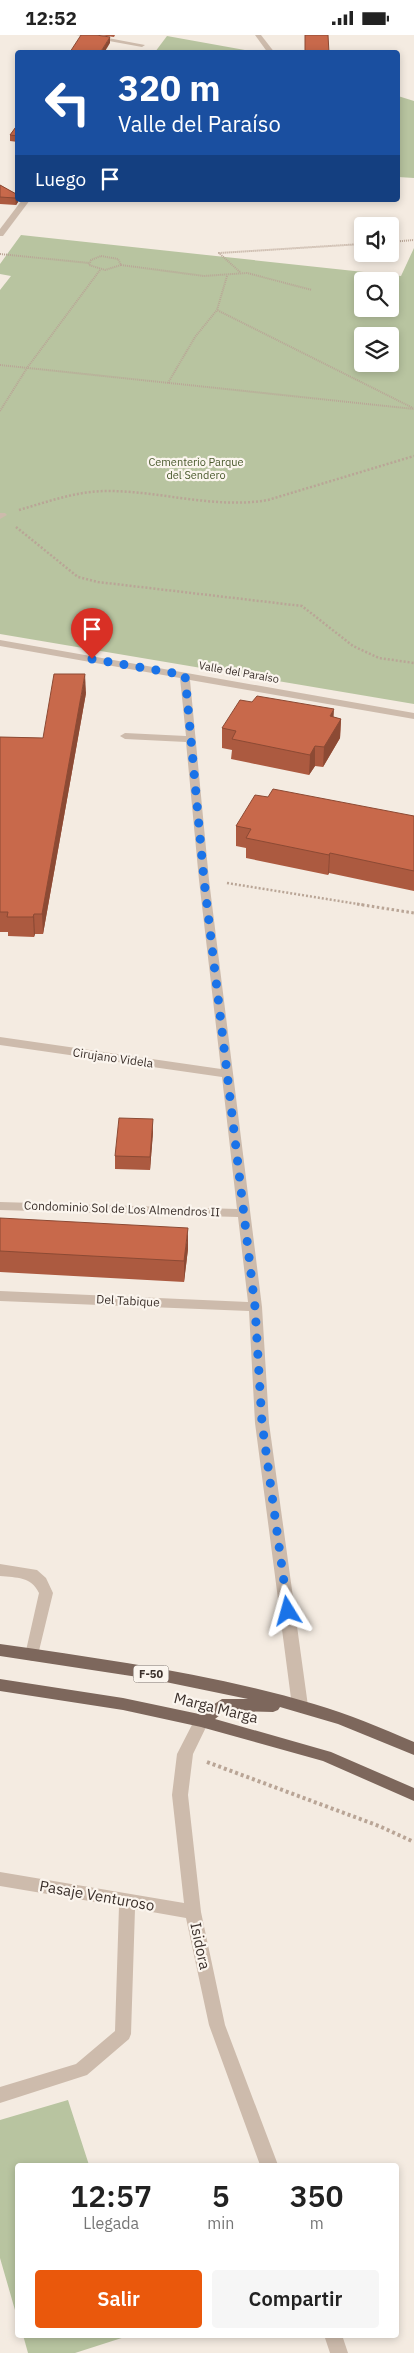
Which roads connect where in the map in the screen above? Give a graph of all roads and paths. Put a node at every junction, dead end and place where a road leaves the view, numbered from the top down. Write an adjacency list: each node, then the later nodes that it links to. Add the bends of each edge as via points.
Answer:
1 (79, 35): 3 (street, via 144,42)
2 (258, 35): 4 (street)
3 (138, 50)
4 (270, 50)
5 (24, 202): 6 (street)
6 (0, 234)
7 (414, 240): 8 (path)
8 (399, 241)
9 (354, 244): 14 (path, via 219,253)
10 (0, 254): 11 (path)
11 (89, 263): 12 (path, via 94,258 107,256 120,260); 13 (path)
12 (121, 265): 13 (path); 15 (path, via 204,277)
13 (100, 269): 19 (path)
14 (240, 273): 15 (path); 16 (path)
15 (227, 276): 17 (path)
16 (312, 290)
17 (217, 310): 20 (path, via 195,337); 21 (path)
18 (0, 365): 19 (path)
19 (27, 368): 20 (path); 22 (path)
20 (168, 383): 21 (path)
21 (414, 409)
22 (0, 411)
23 (414, 456): 24 (path, via 246,504 114,491 84,492)
24 (1, 515): 26 (path, via 78,577 302,606 353,646 379,658)
25 (0, 643): 27 (street, Valle del Paraíso)
26 (414, 663)
27 (185, 675): 28 (street, Valle del Paraíso); 30 (street)
28 (414, 716)
29 (125, 736): 30 (street)
30 (191, 739): 31 (street)
31 (204, 880): 32 (path); 34 (street)
32 (414, 913)
33 (0, 1041): 34 (street, Cirujano Videla)
34 (226, 1075): 36 (street)
35 (0, 1206): 36 (street, Condominio Sol de Los Almendros II)
36 (244, 1213): 38 (street)
37 (0, 1295): 38 (street, Del Tabique)
38 (255, 1307): 43 (street, via 262,1423)
39 (0, 1571): 41 (street, via 32,1574 42,1582 46,1593)
40 (0, 1650): 41 (main road, Marga Marga / F-50)
41 (32, 1655): 43 (main road, Marga Marga / F-50, via 126,1669)
42 (0, 1685): 44 (main road, Marga Marga, via 124,1704)
43 (300, 1706): 44 (main road, via 222,1705); 45 (main road, Marga Marga / F-50)
44 (201, 1721): 46 (street, Isidora); 47 (main road, Marga Marga, via 326,1756)
45 (414, 1749)
46 (185, 1754): 48 (path, via 379,1826); 51 (street, Isidora, via 180,1795)
47 (414, 1795)
48 (414, 1843)
49 (0, 1879): 50 (street, Pasaje Venturoso)
50 (126, 1901): 51 (street, Pasaje Venturoso); 52 (street, via 123,2034 81,2070)
51 (194, 1912): 53 (street, Isidora, via 217,2025)
52 (0, 2095)
53 (268, 2163)
54 (334, 2338): 55 (street)
55 (340, 2353)

